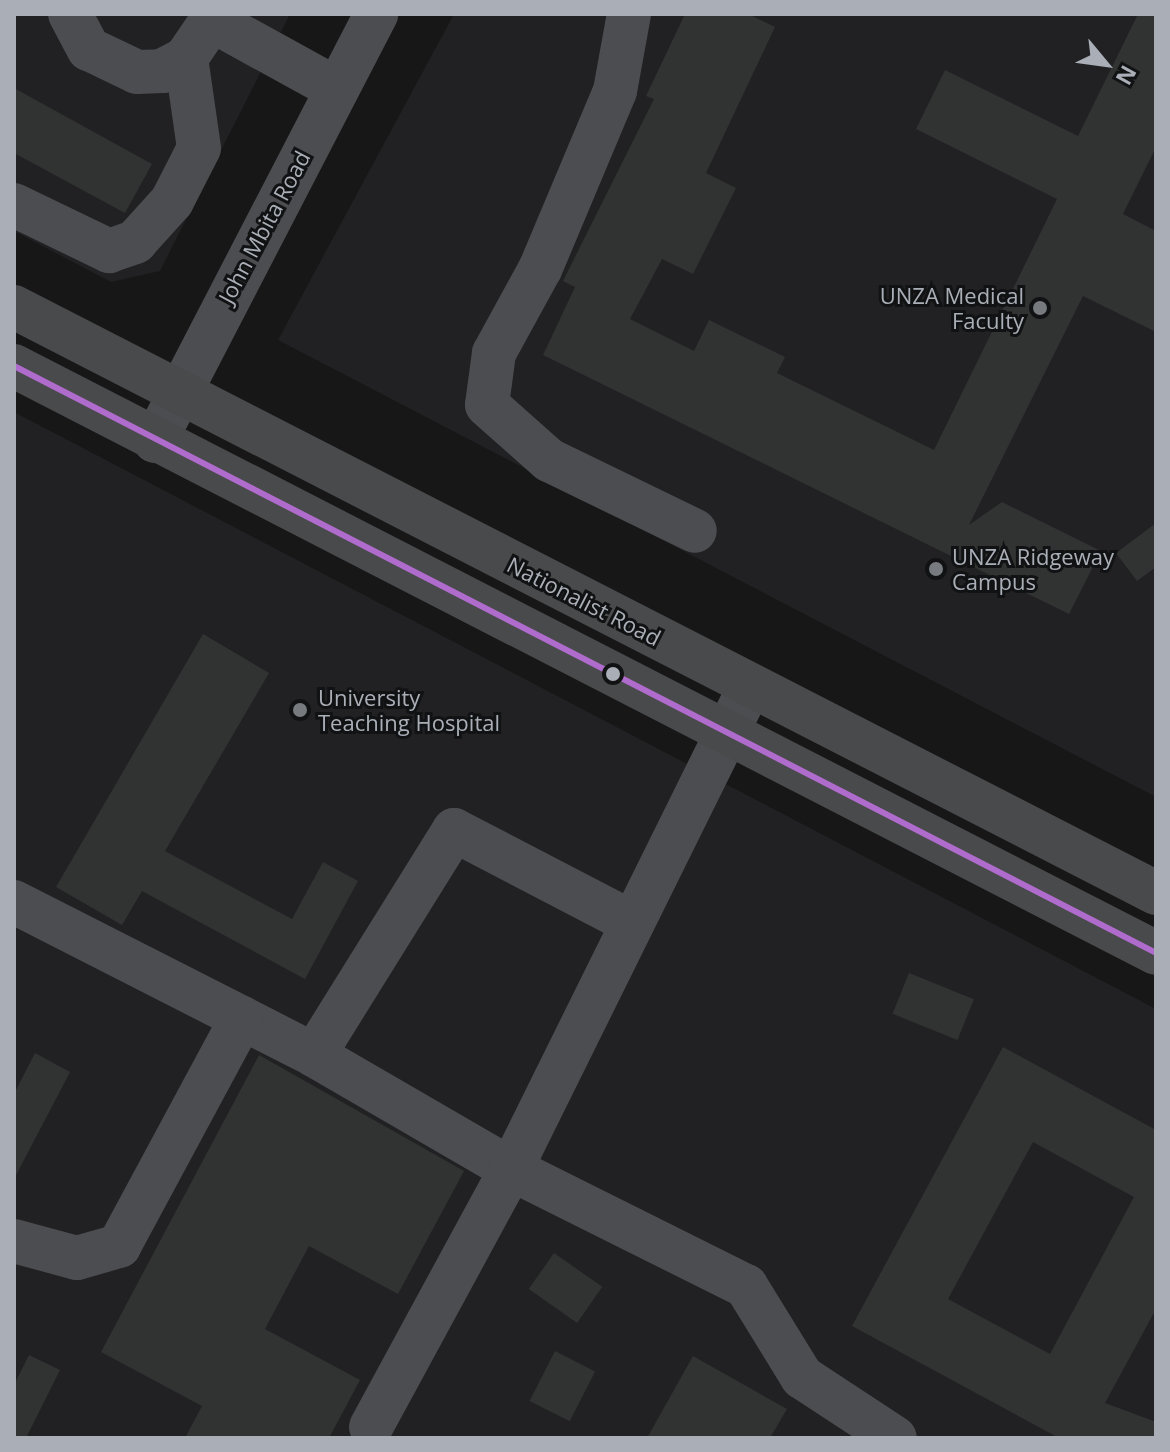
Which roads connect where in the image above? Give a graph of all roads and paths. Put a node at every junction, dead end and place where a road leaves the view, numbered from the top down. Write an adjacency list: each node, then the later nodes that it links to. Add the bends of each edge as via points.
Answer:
1 (70, 14): 5 (street, via 89,49 111,65 162,71)
2 (376, 14): 6 (street, John Mbita Road)
3 (629, 14): 12 (street, via 615,91 540,269 494,353 487,405 549,460)
4 (216, 18): 5 (street); 6 (street)
5 (186, 58): 7 (street, via 199,148 172,201 135,242 109,251)
6 (337, 89): 10 (street, John Mbita Road)
7 (14, 205)
8 (14, 307): 10 (main road, Nationalist Road)
9 (14, 366): 11 (main road)
10 (178, 392): 11 (street, John Mbita Road); 13 (main road, Nationalist Road)
11 (155, 441): 14 (main road)
12 (695, 531)
13 (750, 686): 14 (street); 15 (main road, Nationalist Road)
14 (725, 732): 17 (street); 18 (main road)
15 (1156, 893)
16 (14, 902): 19 (street)
17 (631, 922): 20 (street, via 454,830); 21 (street)
18 (1156, 953)
19 (242, 1018): 20 (street); 22 (street, via 119,1246 77,1258)
20 (314, 1055): 21 (street)
21 (511, 1169): 23 (street); 24 (street, via 746,1286 802,1377)
22 (14, 1241)
23 (371, 1427)
24 (895, 1438)

